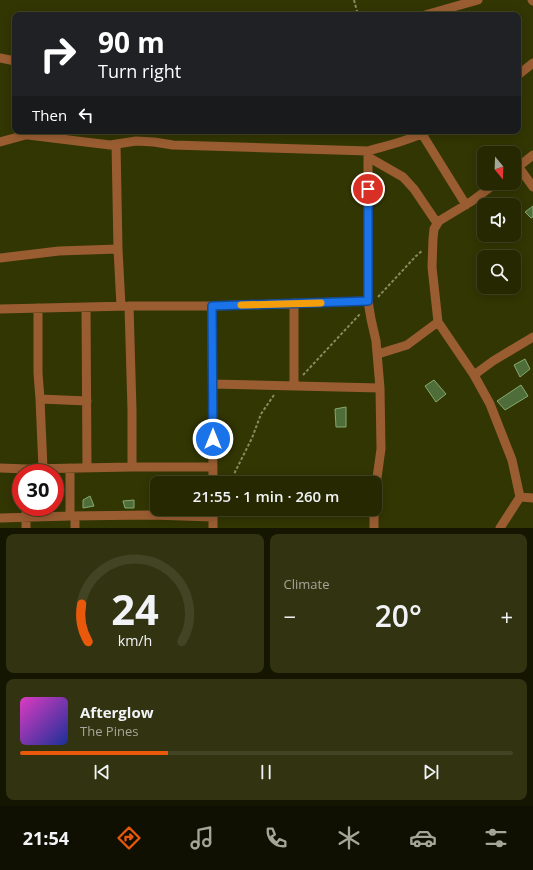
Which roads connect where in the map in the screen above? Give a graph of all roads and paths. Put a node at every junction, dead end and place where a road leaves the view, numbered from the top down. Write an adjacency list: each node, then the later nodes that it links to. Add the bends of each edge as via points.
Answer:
1 (354, 0): 3 (path)
2 (478, 0): 4 (street)
3 (357, 12)
4 (435, 12)
5 (0, 58): 6 (street)
6 (12, 60)
7 (533, 63): 8 (street)
8 (521, 73)
9 (31, 134): 12 (street)
10 (419, 134): 15 (street)
11 (425, 134): 21 (street)
12 (28, 135): 13 (street); 14 (street)
13 (0, 142)
14 (116, 144): 15 (street, via 136,141); 24 (street)
15 (368, 154): 22 (street, via 403,177); 27 (street)
16 (533, 155): 17 (street)
17 (521, 164)
18 (521, 174): 19 (street)
19 (533, 187)
20 (487, 190): 21 (street)
21 (466, 205): 22 (street)
22 (437, 223): 35 (street, via 434,229 432,267)
23 (426, 247): 26 (path)
24 (118, 250): 25 (street, via 59,251); 29 (street)
25 (0, 258)
26 (378, 297)
27 (368, 301): 28 (street); 37 (street)
28 (294, 303): 30 (street); 39 (street)
29 (125, 306): 30 (street); 31 (street); 46 (street, via 132,410)
30 (212, 306): 40 (street)
31 (86, 307): 32 (street); 44 (street)
32 (38, 308): 33 (street); 43 (street)
33 (0, 309)
34 (363, 312): 39 (path)
35 (438, 322): 37 (street, via 407,345); 38 (street)
36 (532, 339): 38 (street)
37 (378, 354): 41 (street)
38 (474, 375): 56 (street, via 490,404 512,460)
39 (296, 382): 40 (street); 41 (street)
40 (213, 384): 47 (street)
41 (380, 388): 55 (street, via 381,449)
42 (275, 394): 54 (path, via 261,414)
43 (40, 399): 44 (street); 45 (street)
44 (87, 401): 51 (street)
45 (43, 464)
46 (132, 467): 47 (street); 51 (street)
47 (213, 467): 53 (street)
48 (0, 468): 52 (street)
49 (64, 468): 50 (street)
50 (70, 468): 51 (street); 59 (street)
51 (87, 468)
52 (12, 469)
53 (213, 476)
54 (234, 476)
55 (377, 476)
56 (520, 497): 57 (street); 68 (street)
57 (533, 498)
58 (150, 515): 59 (street)
59 (72, 516): 63 (street); 65 (street)
60 (213, 516): 66 (street)
61 (374, 516): 67 (street)
62 (1, 518): 63 (street)
63 (26, 518): 64 (street)
64 (26, 528)
65 (75, 528)
66 (213, 528)
67 (374, 528)
68 (500, 528)

